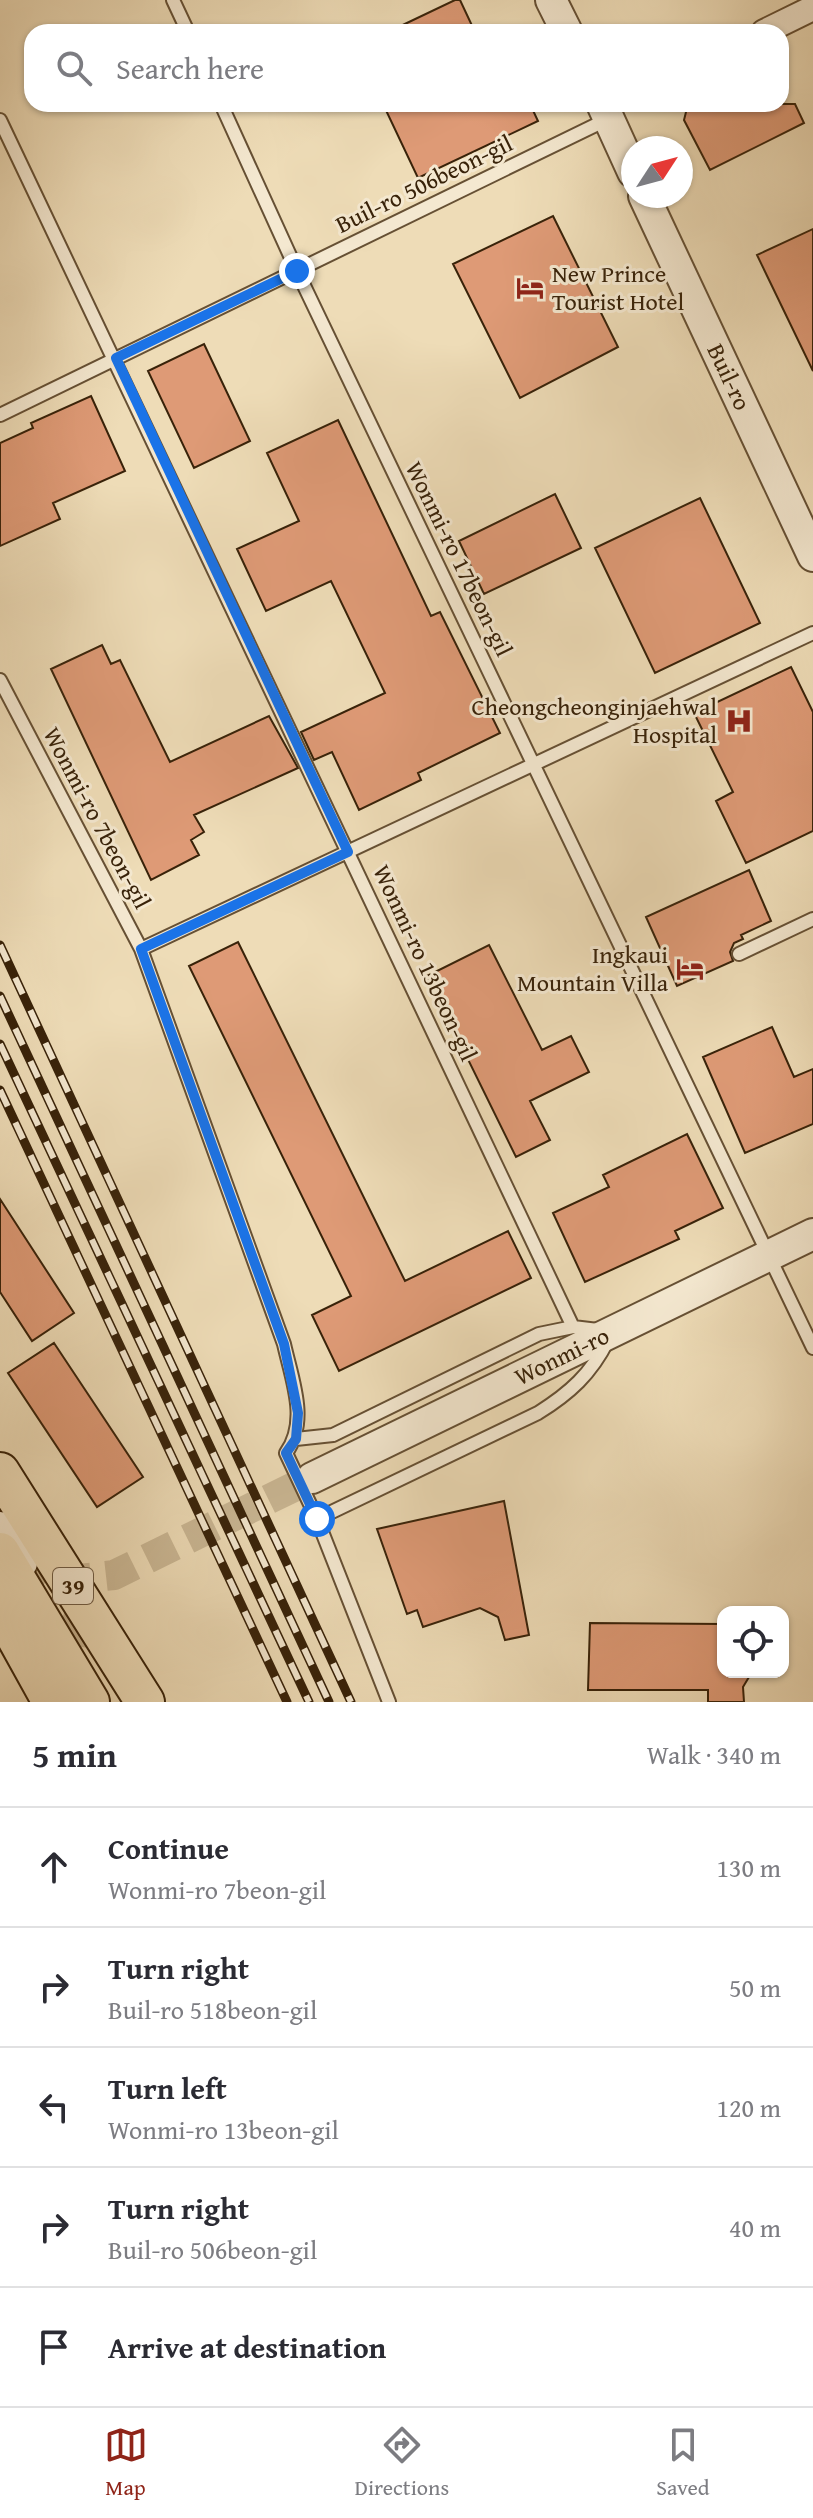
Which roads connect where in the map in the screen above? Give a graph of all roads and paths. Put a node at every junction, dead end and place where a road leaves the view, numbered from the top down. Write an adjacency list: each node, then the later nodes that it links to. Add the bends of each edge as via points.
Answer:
1 (173, 0): 4 (lane)
2 (551, 0): 5 (street)
3 (813, 8): 6 (street)
4 (184, 24)
5 (563, 24)
6 (780, 24)
7 (225, 112): 13 (lane, Wonmi-ro 17beon-gil)
8 (601, 112): 13 (lane, Buil-ro 506beon-gil)
9 (608, 112): 11 (street)
10 (0, 120): 14 (lane, Wonmi-ro 13beon-gil)
11 (621, 143)
12 (650, 208): 16 (street, Buil-ro)
13 (297, 271): 14 (lane, Buil-ro 506beon-gil); 19 (lane, Wonmi-ro 17beon-gil)
14 (116, 358): 15 (lane, Buil-ro 506beon-gil); 20 (lane, Wonmi-ro 13beon-gil)
15 (0, 415)
16 (813, 556)
17 (813, 633): 19 (lane)
18 (0, 680): 22 (lane, Wonmi-ro 7beon-gil)
19 (533, 765): 20 (lane); 25 (lane, Wonmi-ro 17beon-gil)
20 (348, 852): 22 (lane); 26 (lane, Wonmi-ro 13beon-gil)
21 (813, 919): 23 (lane)
22 (141, 949): 29 (lane, Wonmi-ro 7beon-gil, via 284,1344 298,1413)
23 (739, 954)
24 (813, 1234): 25 (street, Wonmi-ro)
25 (767, 1257): 27 (street, Wonmi-ro); 28 (lane, Wonmi-ro 17beon-gil)
26 (573, 1327): 27 (lane); 29 (lane, via 539,1334 333,1435)
27 (612, 1332): 31 (street, Wonmi-ro); 32 (lane, via 594,1367 568,1395)
28 (813, 1348)
29 (296, 1439): 32 (lane, Wonmi-ro 7beon-gil, via 286,1453)
30 (0, 1472): 40 (main road, 39)
31 (312, 1478)
32 (317, 1519): 41 (lane)
33 (0, 1527): 34 (street)
34 (11, 1558): 38 (main road, 39)
35 (0, 1608): 37 (main road)
36 (74, 1646): 39 (street)
37 (52, 1702)
38 (90, 1702)
39 (103, 1702)
40 (145, 1702)
41 (389, 1702)

